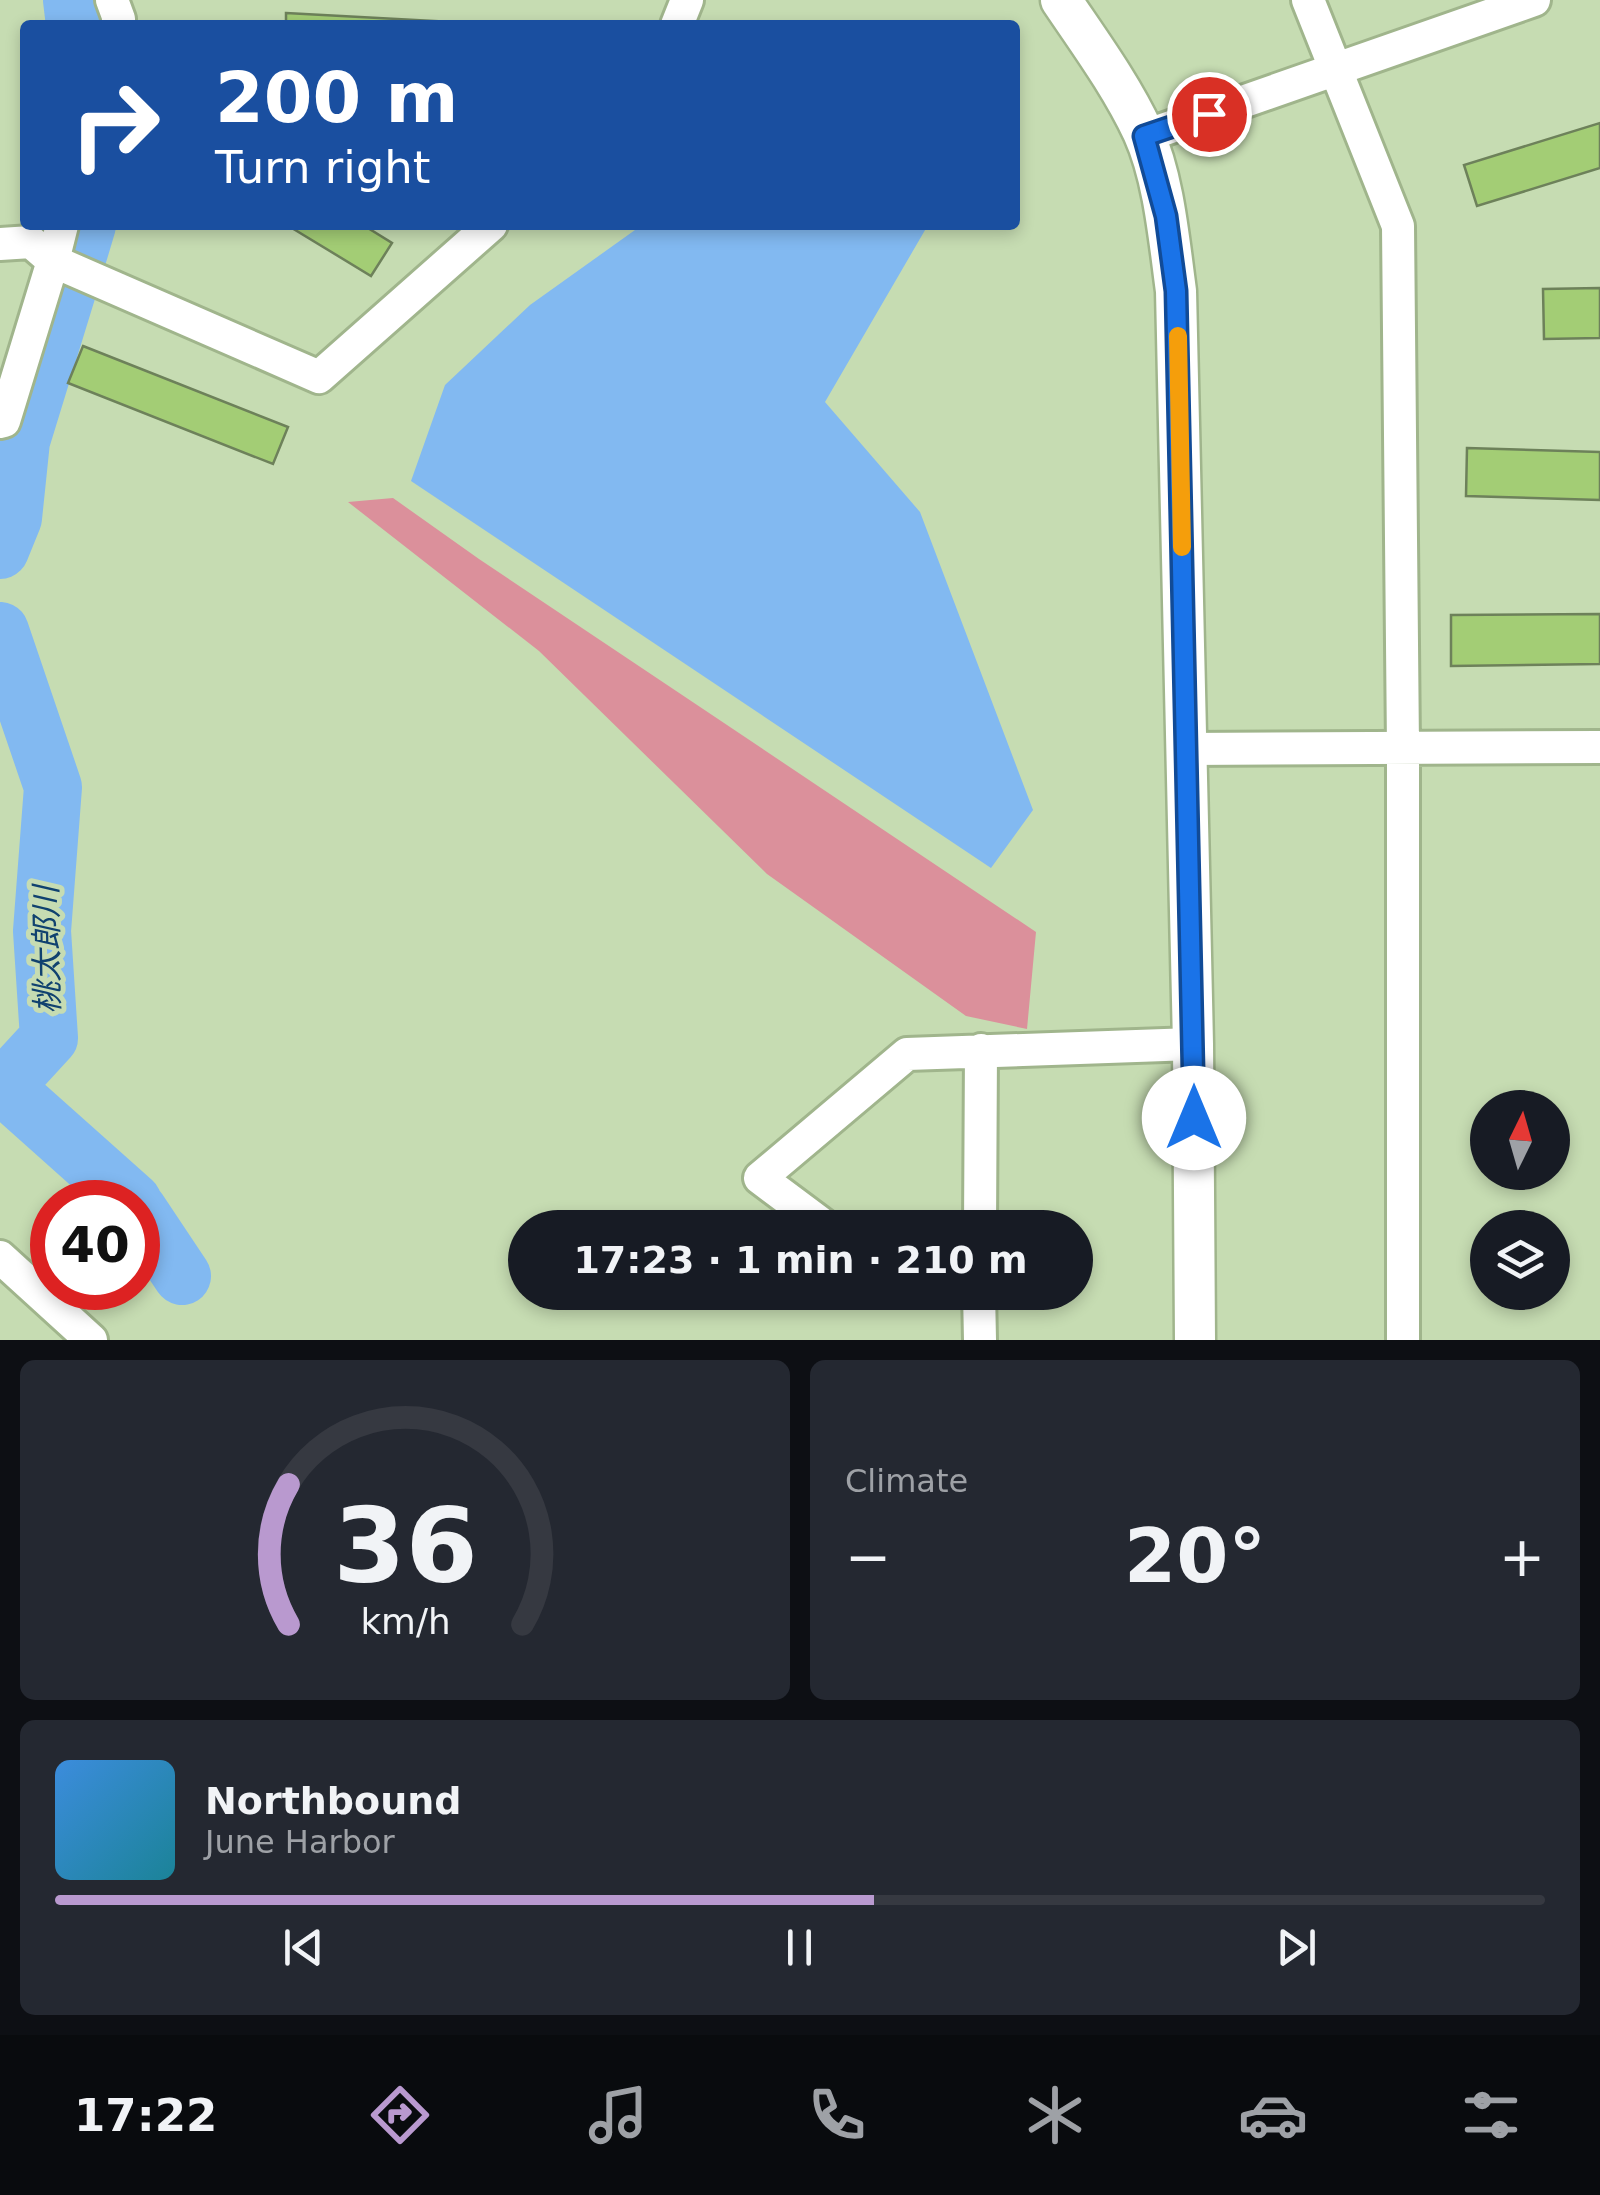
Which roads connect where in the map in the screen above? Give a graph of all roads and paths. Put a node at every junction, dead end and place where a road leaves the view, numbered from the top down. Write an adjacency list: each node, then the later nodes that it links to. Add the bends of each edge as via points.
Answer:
1 (1061, 0): 5 (street)
2 (1308, 0): 4 (street)
3 (1534, 0): 4 (street)
4 (1337, 70): 5 (street); 12 (street, via 1398,226)
5 (1144, 136): 13 (street, via 1166,216 1176,291)
6 (61, 230): 9 (street)
7 (477, 230): 9 (street, via 320,377)
8 (0, 244): 9 (street, via 31,242)
9 (52, 261): 10 (street)
10 (0, 422)
11 (1600, 747): 12 (street)
12 (1403, 748): 13 (street); 23 (street)
13 (1186, 749): 14 (street)
14 (1193, 1044): 15 (street); 22 (street)
15 (981, 1050): 16 (street, via 907,1054 760,1178); 17 (street)
16 (804, 1210)
17 (980, 1210)
18 (0, 1257): 20 (street)
19 (979, 1310): 21 (street)
20 (90, 1340)
21 (980, 1340)
22 (1195, 1340)
23 (1404, 1340)

